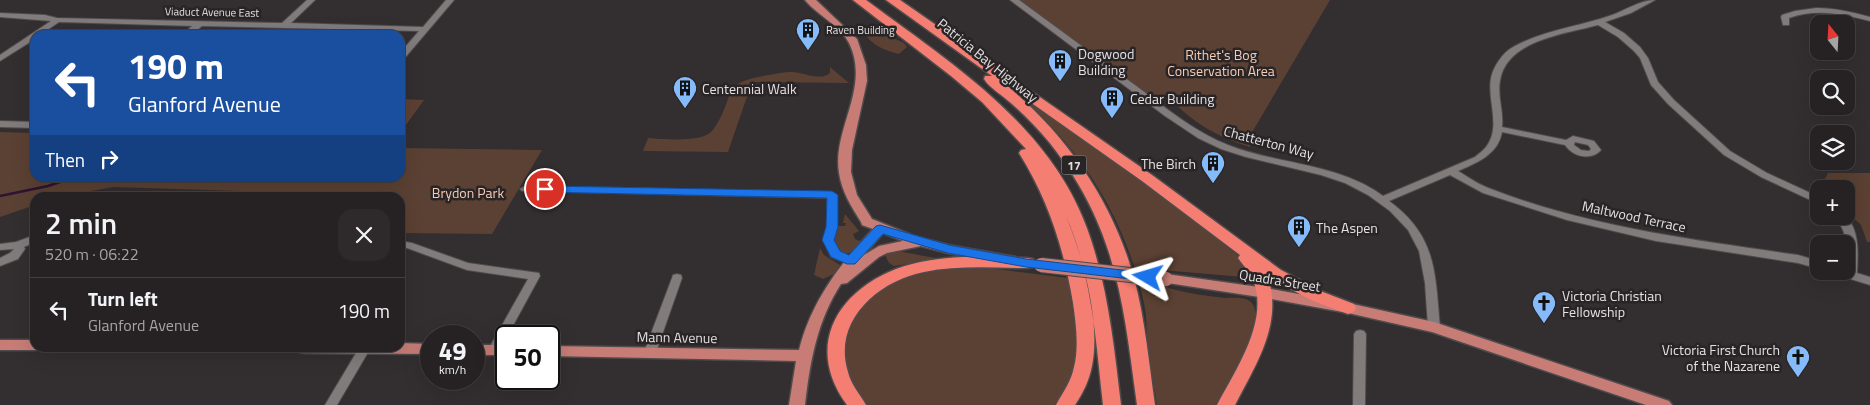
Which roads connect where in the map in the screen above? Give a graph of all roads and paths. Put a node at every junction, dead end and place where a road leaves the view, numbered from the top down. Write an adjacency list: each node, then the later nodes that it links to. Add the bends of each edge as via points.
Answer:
1 (311, 0): 15 (street)
2 (450, 0): 17 (street)
3 (810, 0): 34 (main road, via 847,34 862,65 862,81 846,150 845,172 860,213 867,222)
4 (859, 0): 24 (highway, 17)
5 (884, 0): 66 (highway, Patricia Bay Highway / 17, via 1014,99 1050,135 1078,171 1100,209 1121,263 1134,322)
6 (892, 0): 33 (highway, via 1147,178)
7 (1014, 0): 32 (street, Chatterton Way, via 1202,136 1249,154 1335,175)
8 (1651, 0): 12 (street, via 1630,11)
9 (0, 15): 11 (street, Viaduct Avenue East, via 45,16)
10 (1870, 19): 13 (street, via 1818,10 1791,14 1785,17)
11 (57, 20): 14 (street, Viaduct Avenue East); 18 (street)
12 (1597, 21): 27 (street, via 1525,44 1506,57 1495,82); 31 (street, via 1637,49 1654,83 1728,153 1764,175)
13 (1786, 23)
14 (199, 24): 15 (street, Viaduct Avenue East); 19 (street)
15 (285, 25): 16 (street, Viaduct Avenue East)
16 (340, 27): 17 (street, Viaduct Avenue East); 20 (street)
17 (425, 29): 22 (street)
18 (42, 30)
19 (192, 30)
20 (337, 30)
21 (30, 38): 23 (street)
22 (405, 52)
23 (0, 59)
24 (960, 77): 64 (highway, via 1028,156 1064,228 1077,276 1085,330 1082,374 1075,392); 65 (highway, 17, via 998,110 1031,146 1072,208 1098,294)
25 (0, 124): 26 (street)
26 (30, 125)
27 (1499, 129): 28 (street); 29 (street, via 1495,144 1486,154)
28 (1568, 143)
29 (1450, 171): 32 (street); 42 (street, Maltwood Terrace, via 1486,191 1567,217 1656,238)
30 (525, 189): 40 (street, via 832,195 832,227 828,240 835,254)
31 (1810, 196)
32 (1382, 200): 51 (street, Chatterton Way, via 1403,218 1420,241 1429,274)
33 (1213, 228): 48 (highway, via 1249,262); 49 (highway, via 1275,274)
34 (880, 229): 36 (main road, Quadra Street); 40 (main road)
35 (30, 240): 37 (street)
36 (921, 242): 43 (main road, Quadra Street); 47 (main road, via 884,249)
37 (18, 245): 39 (street); 41 (street, via 18,252)
38 (405, 245): 50 (street, via 467,266 535,276)
39 (0, 247)
40 (851, 261): 47 (main road)
41 (0, 262)
42 (1810, 262)
43 (1034, 264): 48 (main road, Quadra Street, bridge); 63 (highway, via 952,261 931,264 887,278 865,294 847,313 839,327 836,343 839,377)
44 (1855, 276): 46 (street)
45 (677, 278): 59 (street)
46 (1870, 281)
47 (834, 286): 60 (main road, via 819,312)
48 (1266, 293): 49 (main road, Quadra Street); 67 (highway, via 1262,327)
49 (1348, 308): 51 (main road, Quadra Street)
50 (512, 325)
51 (1434, 327): 69 (main road, Quadra Street)
52 (1360, 334): 68 (street)
53 (0, 345): 54 (main road)
54 (30, 345)
55 (405, 349): 56 (main road)
56 (420, 349)
57 (560, 351): 59 (main road, Mann Avenue)
58 (362, 352): 61 (street)
59 (650, 352): 60 (main road, Mann Avenue)
60 (806, 356): 62 (main road)
61 (331, 405)
62 (797, 405)
63 (857, 405)
64 (1065, 405)
65 (1112, 405)
66 (1146, 405)
67 (1226, 405)
68 (1360, 405)
69 (1664, 405)

